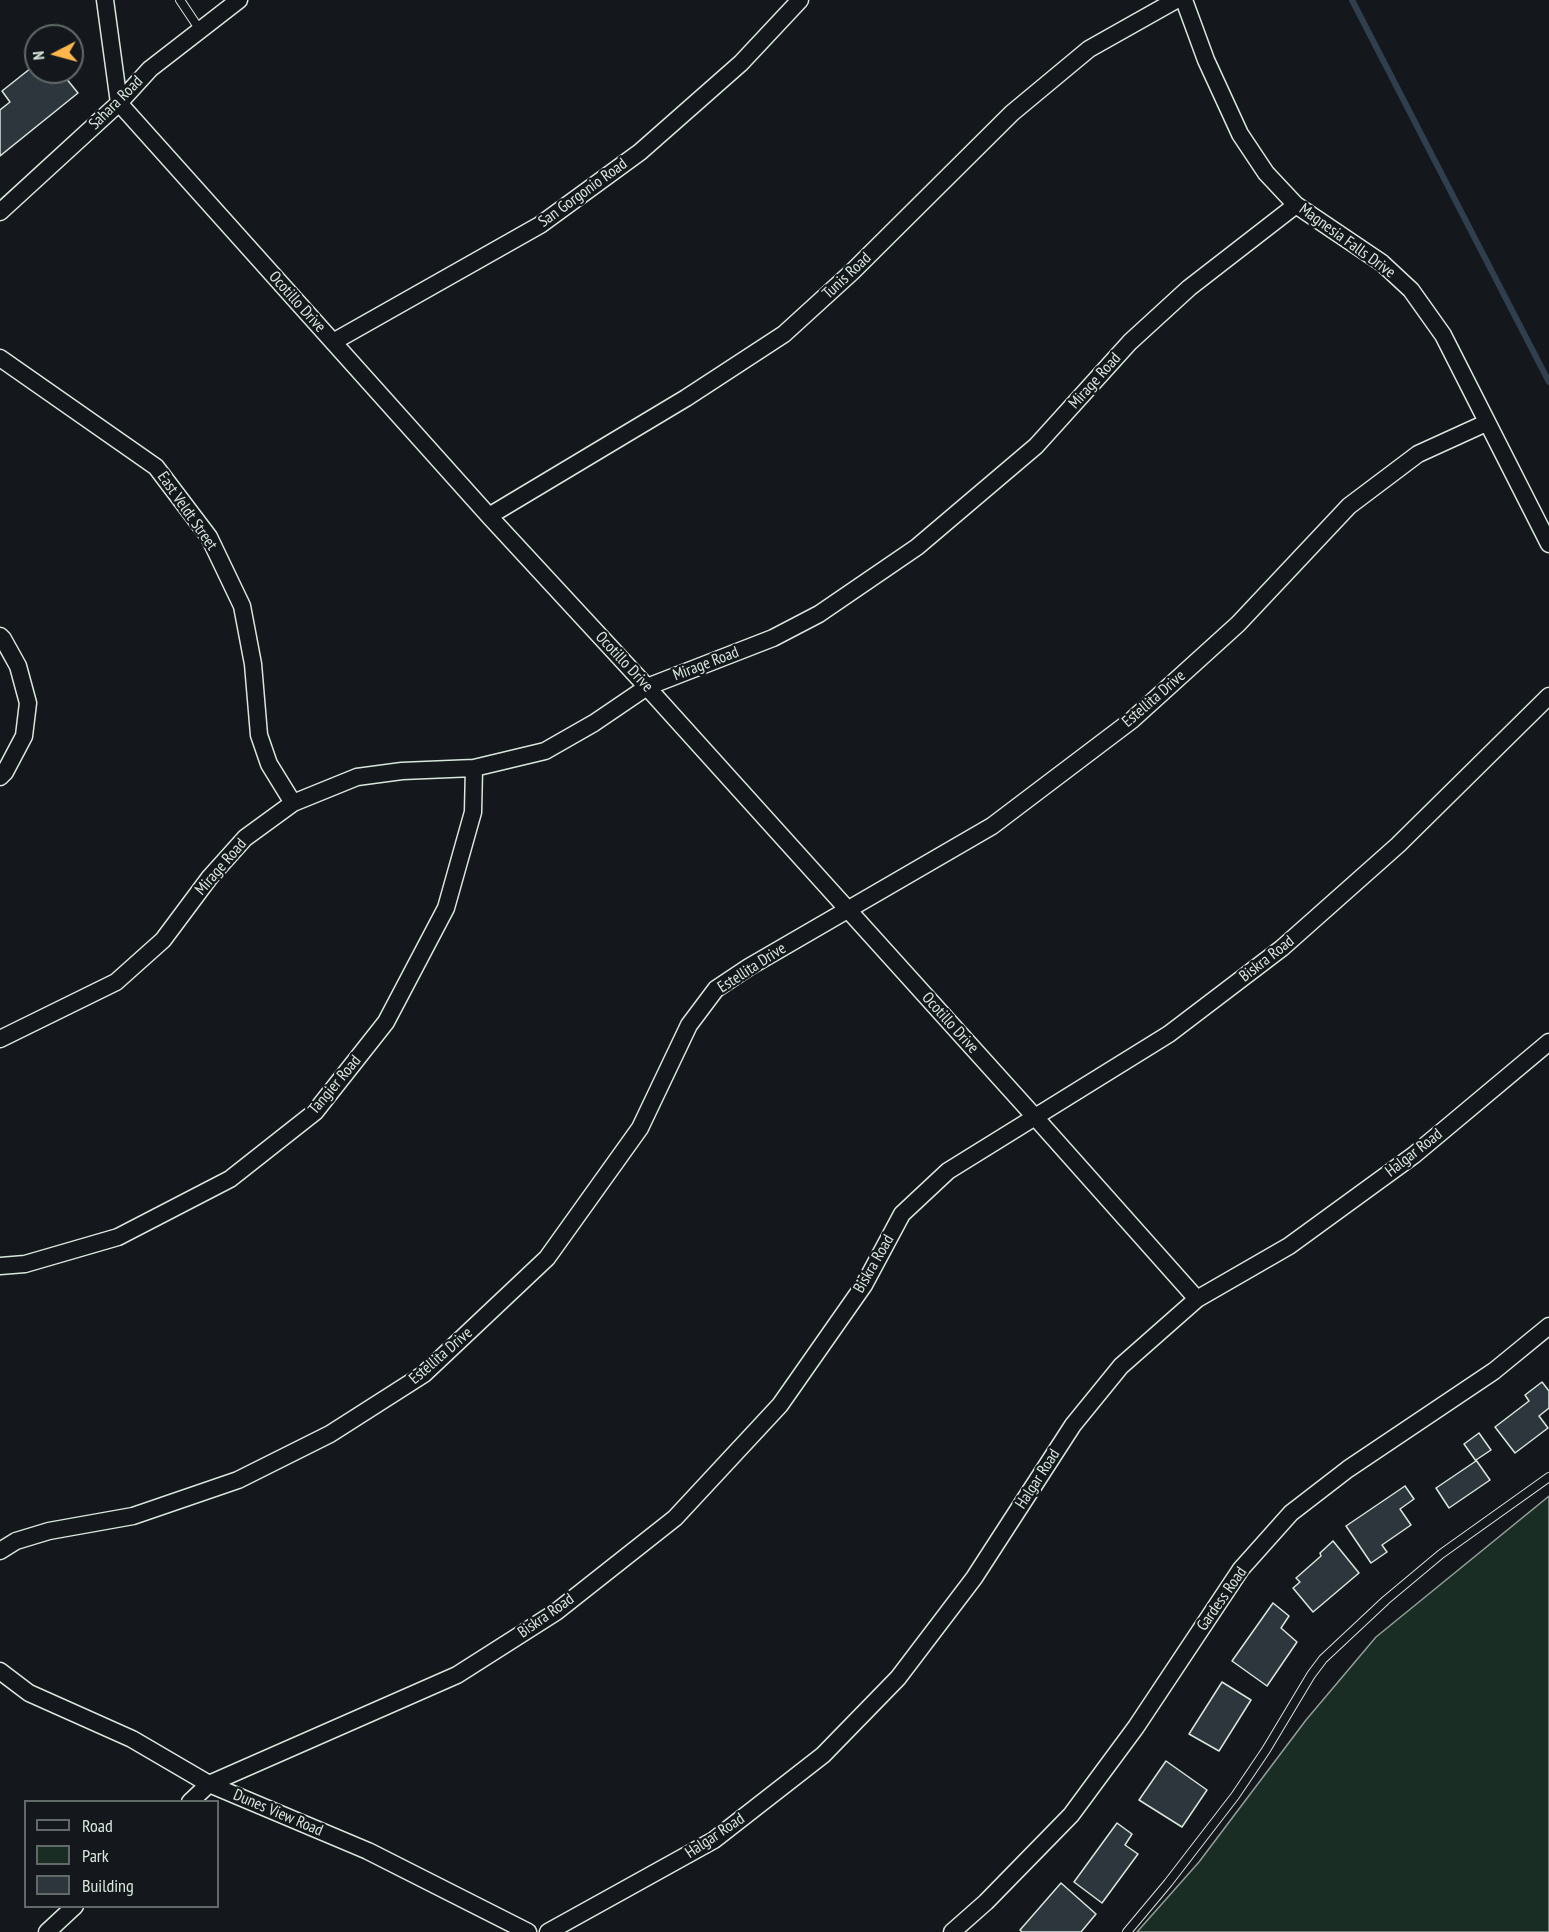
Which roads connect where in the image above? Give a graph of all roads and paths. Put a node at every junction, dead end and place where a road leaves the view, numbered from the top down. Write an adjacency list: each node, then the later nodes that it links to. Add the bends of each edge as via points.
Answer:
1 (105, 0): 8 (street)
2 (180, 0): 7 (lane)
3 (238, 0): 7 (street, Sahara Road)
4 (800, 0): 11 (street, San Gorgonio Road, via 741,63 640,152 540,225)
5 (1176, 0): 14 (street, Tunis Road, via 1089,49 1012,113 784,334 687,398)
6 (1184, 0): 9 (street, Magnesia Falls Drive, via 1240,134 1266,173)
7 (200, 30): 8 (street, Sahara Road, via 150,69)
8 (118, 103): 10 (street, Sahara Road); 11 (street, Ocotillo Drive)
9 (1296, 205): 13 (street, Magnesia Falls Drive, via 1382,263 1411,290 1443,335); 17 (street, Mirage Road, via 1189,288 1130,342 1036,446 917,547 819,614 782,633)
10 (0, 212)
11 (333, 342): 14 (street, Ocotillo Drive)
12 (0, 358): 21 (street, East Veldt Street, via 156,467 209,537 242,606 253,664 259,735 269,764)
13 (1486, 423): 15 (street, Magnesia Falls Drive); 22 (street, Estellita Drive, via 1418,454 1349,506 1238,624 1132,720 992,826)
14 (489, 516): 17 (street, Ocotillo Drive)
15 (1549, 544)
16 (0, 636): 20 (street, via 18,666 28,703 24,736)
17 (647, 687): 19 (street, Mirage Road, via 545,751); 22 (street, Ocotillo Drive)
18 (1549, 696): 25 (street, Biskra Road, via 1398,845 1282,948 1169,1034)
19 (474, 768): 21 (street, Mirage Road, via 357,777); 26 (street, Tangier Road, via 472,812 446,908 386,1022 315,1112 230,1179 118,1238 24,1264)
20 (0, 777)
21 (293, 803): 23 (street, Mirage Road, via 244,838 163,940 116,982)
22 (848, 910): 25 (street, Ocotillo Drive); 30 (street, Estellita Drive, via 716,989 689,1025 640,1128 547,1258 424,1374 330,1434 238,1480 133,1516 16,1540)
23 (0, 1039)
24 (1549, 1042): 27 (street, Halgar Road, via 1405,1162 1289,1246)
25 (1035, 1117): 27 (street, Ocotillo Drive); 32 (street, Biskra Road, via 948,1171 903,1214 864,1285 780,1405 675,1518 556,1612 457,1675)
26 (0, 1266)
27 (1197, 1299): 37 (street, Halgar Road, via 1121,1366 1073,1425 974,1578 898,1678 823,1755 714,1840)
28 (1549, 1326): 38 (street, Gardess Road, via 1494,1371 1348,1469 1291,1514 1241,1569 1136,1727 1071,1815)
29 (1549, 1477): 39 (lane, via 1442,1554 1323,1659 1235,1796)
30 (0, 1551)
31 (0, 1671): 32 (street, Dunes View Road, via 29,1693 132,1739)
32 (209, 1784): 33 (street, Biskra Road); 36 (street, Dunes View Road, via 368,1851)
33 (192, 1800)
34 (73, 1908): 35 (street)
35 (47, 1932)
36 (528, 1932)
37 (548, 1932)
38 (952, 1932)
39 (1127, 1932)

